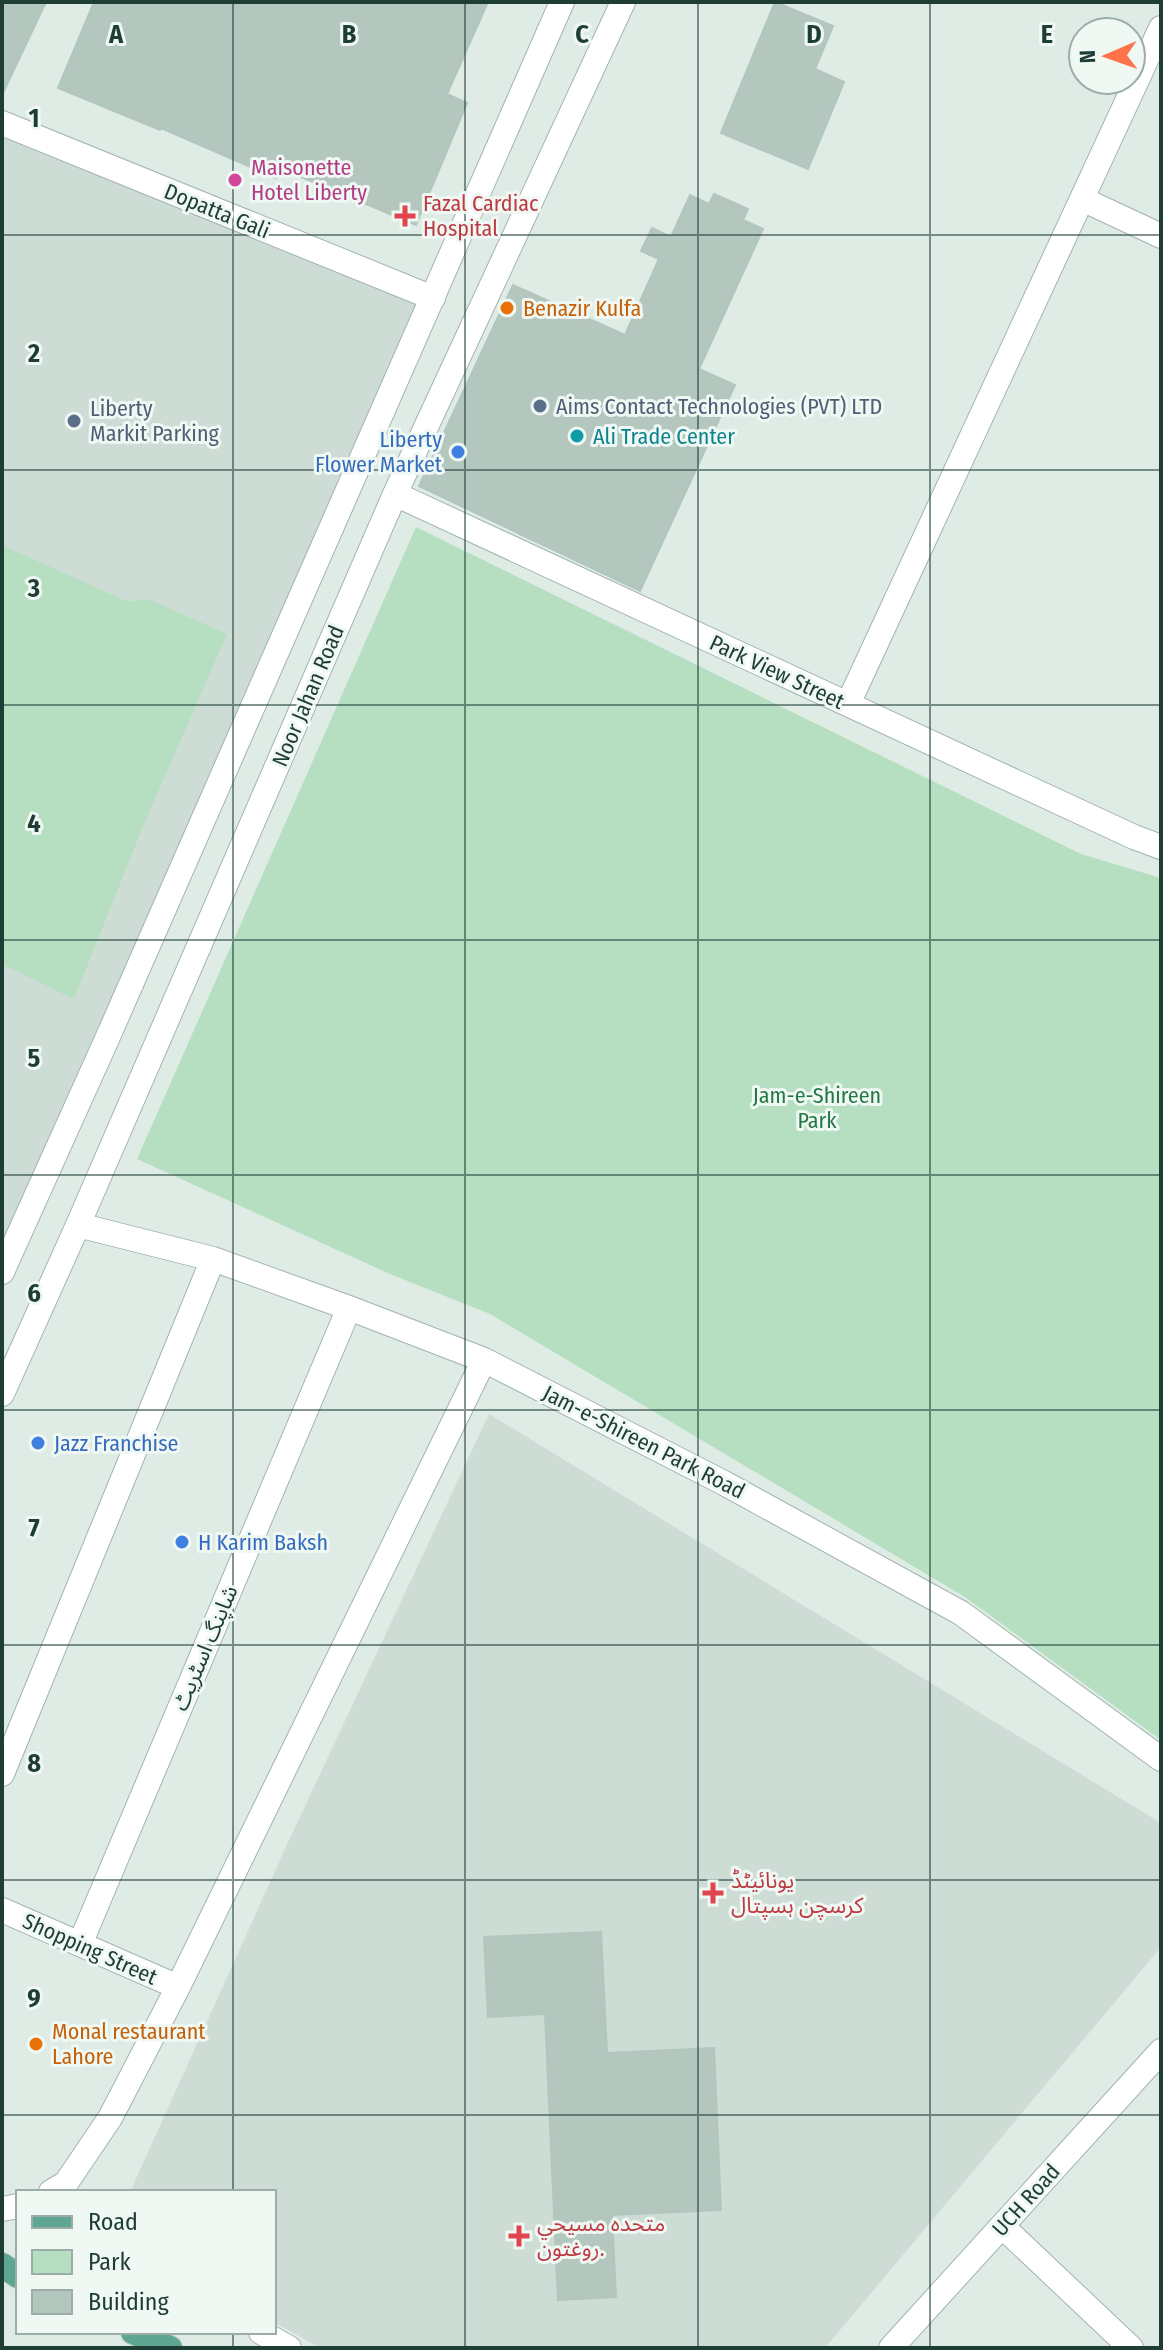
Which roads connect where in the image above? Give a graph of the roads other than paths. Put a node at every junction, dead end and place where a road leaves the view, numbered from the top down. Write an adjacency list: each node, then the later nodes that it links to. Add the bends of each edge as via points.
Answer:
1 (562, 2): 7 (street, Noor Jahan Road)
2 (623, 2): 8 (street, Noor Jahan Road)
3 (1161, 28): 5 (street)
4 (2, 123): 7 (street, Dopatta Gali)
5 (1082, 199): 6 (street); 9 (street)
6 (1161, 236)
7 (433, 298): 13 (street, Noor Jahan Road)
8 (395, 494): 9 (street, Park View Street); 11 (street, Noor Jahan Road)
9 (848, 704): 10 (street, Park View Street)
10 (1161, 847)
11 (78, 1225): 12 (street, Jam-e-Shireen Park Road); 16 (street, Noor Jahan Road)
12 (213, 1259): 14 (street, Jam-e-Shireen Park Road); 18 (street)
13 (2, 1272)
14 (349, 1308): 15 (street, Jam-e-Shireen Park Road); 20 (street, شاپنگ اسٹریٹ)
15 (484, 1360): 17 (street, Jam-e-Shireen Park Road, via 961,1613); 21 (street)
16 (2, 1394)
17 (1161, 1759)
18 (2, 1774)
19 (2, 1910): 20 (street, Shopping Street)
20 (80, 1944): 21 (street, Shopping Street)
21 (178, 1987): 23 (street, via 110,2118 66,2183)
22 (1161, 2051): 24 (street, UCH Road)
23 (54, 2190)
24 (1002, 2226): 29 (street, UCH Road); 30 (street)
25 (138, 2334): 27 (main road)
26 (264, 2334): 28 (street)
27 (170, 2348)
28 (289, 2348)
29 (891, 2348)
30 (1131, 2348)

